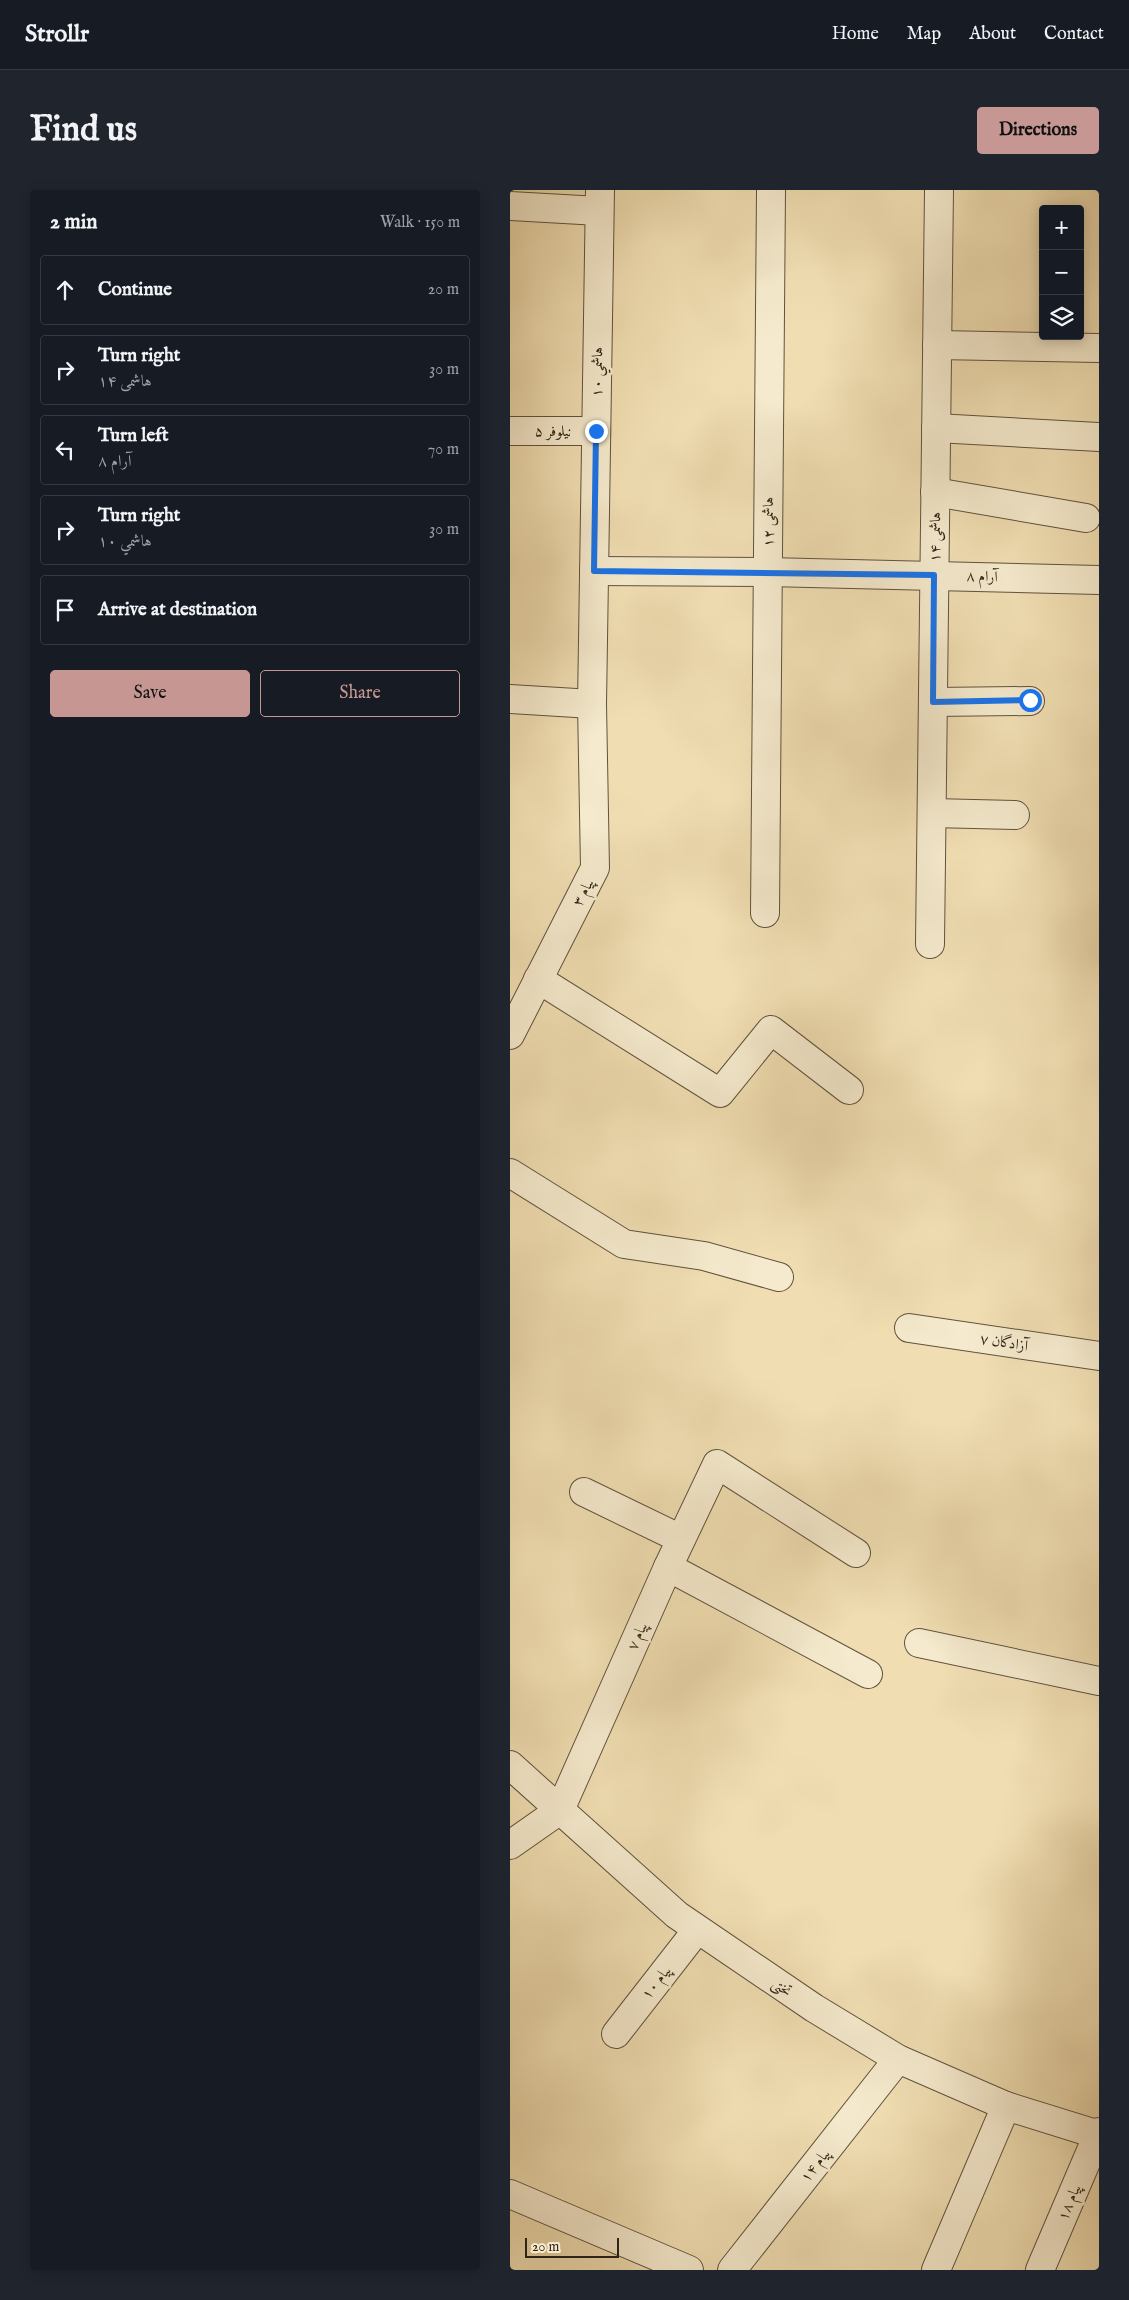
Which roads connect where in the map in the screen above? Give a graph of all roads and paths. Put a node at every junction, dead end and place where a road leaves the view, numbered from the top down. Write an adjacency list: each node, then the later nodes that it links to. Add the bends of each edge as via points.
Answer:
1 (771, 190): 14 (street, هاشمی ۱۲)
2 (939, 190): 5 (street, هاشمی ۱۴)
3 (600, 200): 4 (street); 9 (street, هاشمي ۱۰)
4 (510, 206)
5 (937, 345): 6 (street); 7 (street, هاشمی ۱۴)
6 (1099, 348)
7 (936, 428): 10 (street); 11 (street, هاشمی ۱۴)
8 (510, 431): 9 (street, نیلوفر ۵)
9 (596, 431): 13 (street, هاشمي ۱۰)
10 (1099, 437)
11 (935, 492): 12 (street); 15 (street, هاشمی ۱۴)
12 (1086, 518)
13 (594, 571): 14 (street, آرام ۸); 20 (street, هاشمي ۱۰)
14 (768, 572): 15 (street, آرام ۸); 23 (street, هاشمی ۱۲)
15 (934, 575): 16 (street, آرام ۸); 19 (street, هاشمی ۱۴)
16 (1099, 580)
17 (510, 699): 20 (street)
18 (1030, 700): 19 (street)
19 (933, 702): 21 (street, هاشمی ۱۴)
20 (592, 704): 25 (street, پيام ۳, via 594,868)
21 (932, 813): 22 (street); 24 (street, هاشمی ۱۴)
22 (1015, 815)
23 (766, 913)
24 (930, 944)
25 (538, 979): 26 (street, پيام ۳); 27 (street, via 720,1093 771,1030)
26 (510, 1035)
27 (849, 1090)
28 (510, 1173): 29 (street, via 624,1244 704,1256)
29 (779, 1277)
30 (909, 1328): 31 (street, آزادگان ۷)
31 (1099, 1356)
32 (584, 1492): 33 (street)
33 (681, 1539): 34 (street, پیام ۷, via 717,1464); 35 (street, پیام ۷)
34 (856, 1553)
35 (668, 1567): 37 (street); 40 (street, پیام ۷)
36 (919, 1643): 38 (street)
37 (868, 1674)
38 (1099, 1681)
39 (510, 1765): 40 (street, تختی)
40 (560, 1810): 41 (street); 42 (street, تختی)
41 (510, 1844)
42 (696, 1930): 43 (street, پیام ۱۰); 44 (street, تختی)
43 (616, 2034)
44 (898, 2059): 45 (street, تختی); 50 (street, پیام ۱۴)
45 (1006, 2106): 46 (street, تختی); 51 (street)
46 (1099, 2134): 52 (street, پیام ۱۸)
47 (510, 2194): 48 (street)
48 (640, 2261): 49 (street)
49 (689, 2270)
50 (732, 2270)
51 (936, 2270)
52 (1040, 2270)

